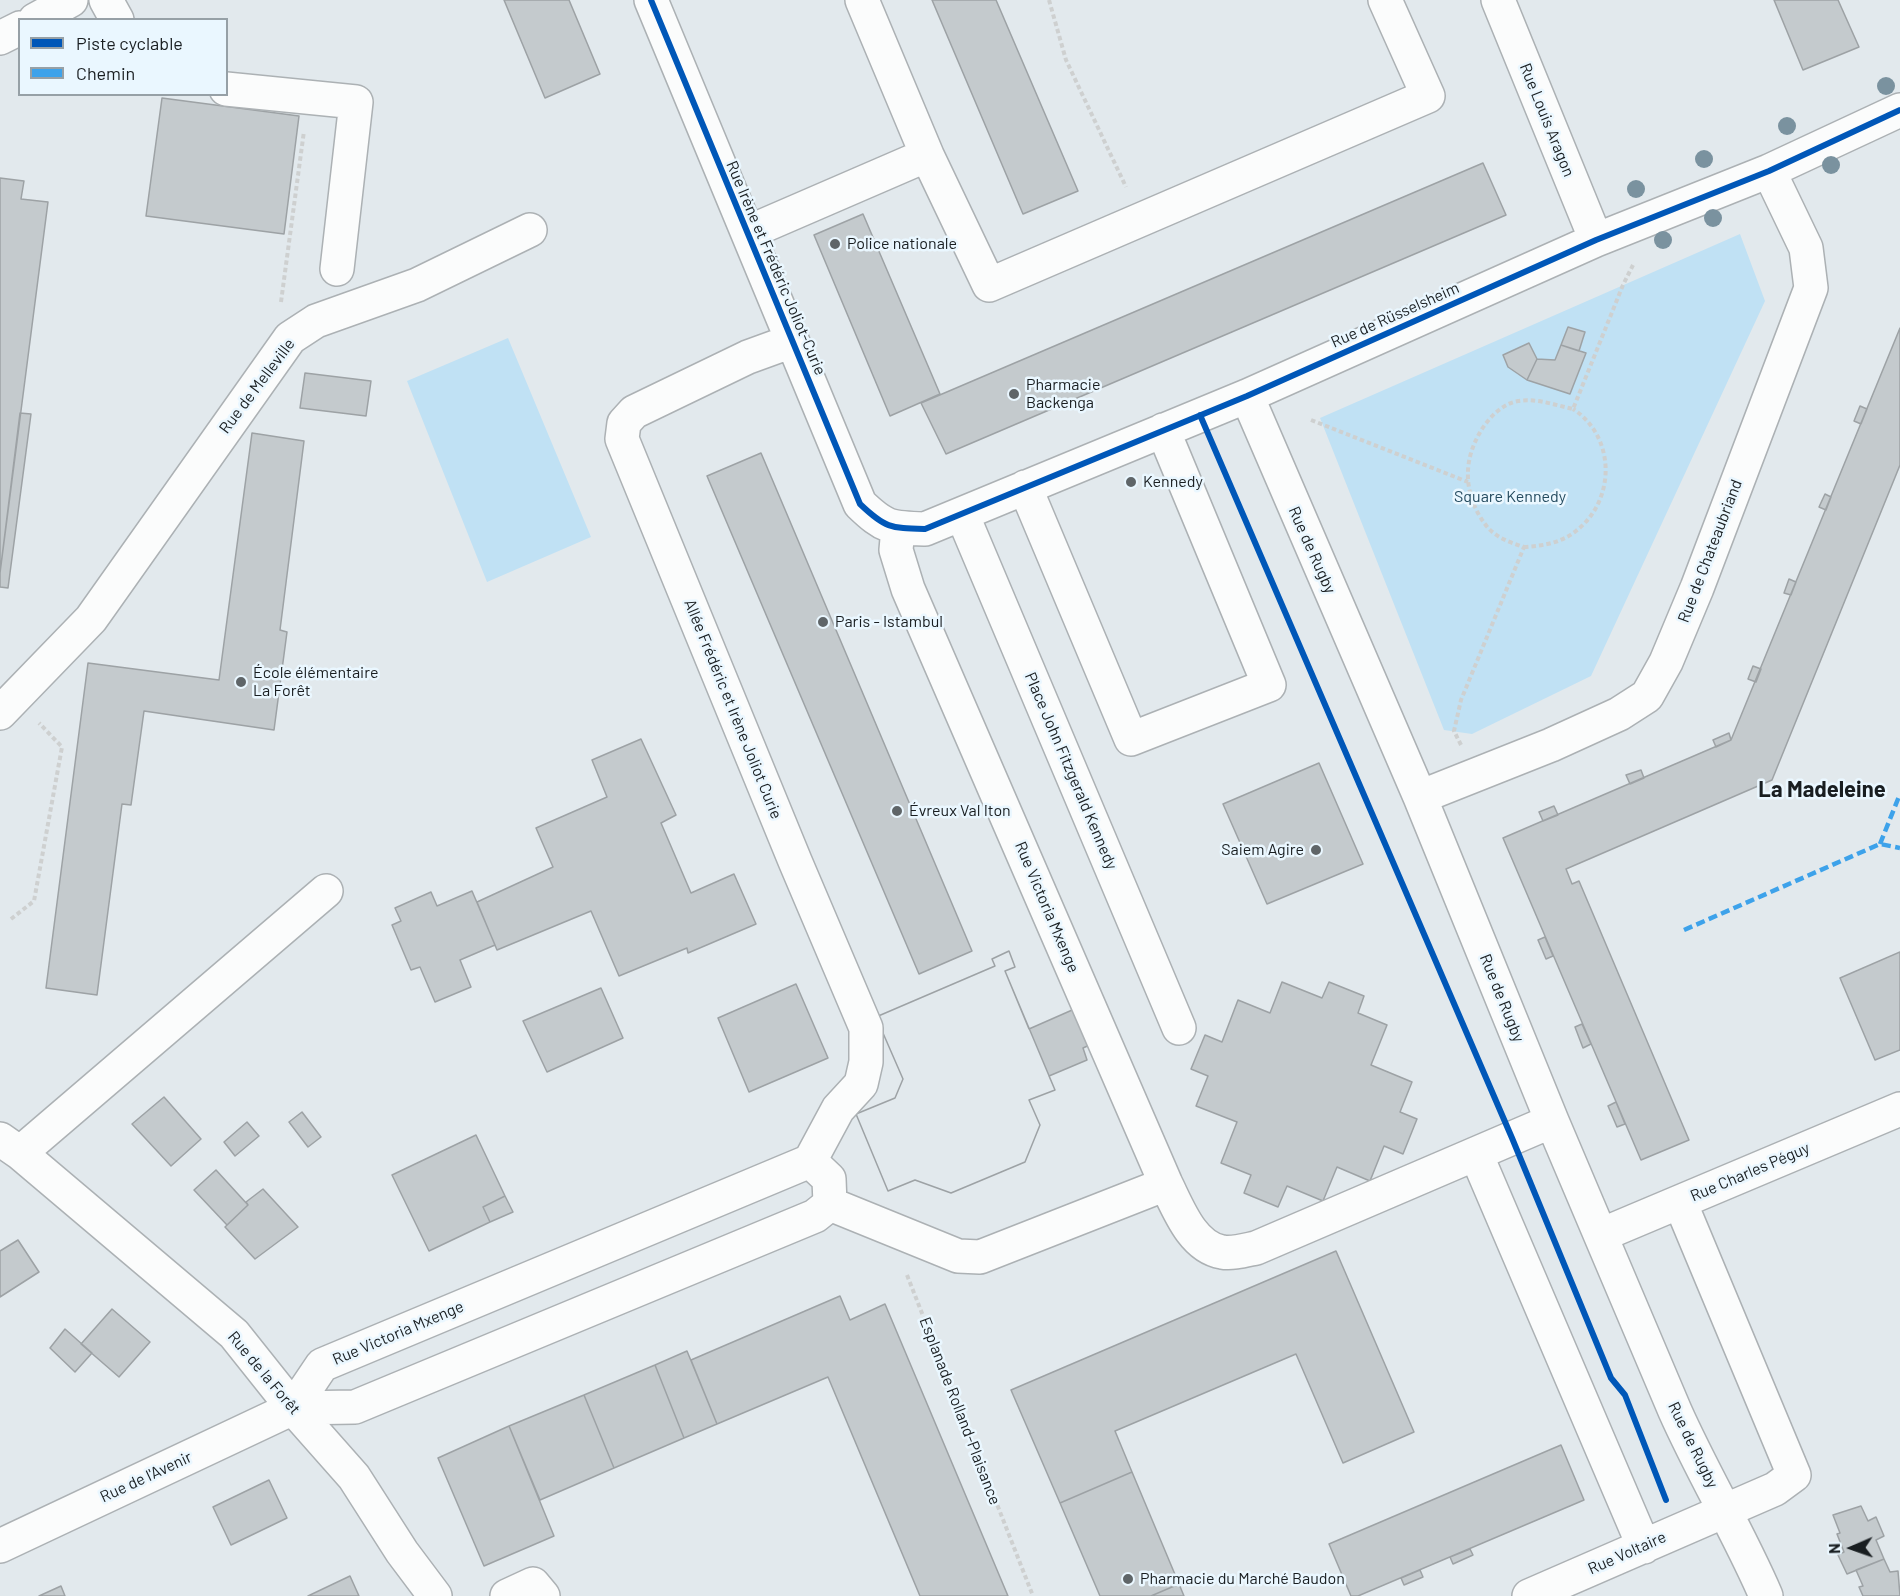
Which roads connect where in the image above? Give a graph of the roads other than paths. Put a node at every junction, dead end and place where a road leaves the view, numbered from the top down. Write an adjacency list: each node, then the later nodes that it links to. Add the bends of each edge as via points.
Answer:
1 (71, 0): 7 (street)
2 (106, 0): 8 (street)
3 (651, 0): 16 (street, Rue Irène et Frédéric Joliot-Curie)
4 (862, 0): 13 (street)
5 (1385, 0): 13 (street, via 1428,96 989,285)
6 (1498, 0): 17 (street, Rue Louis Aragon)
7 (39, 18)
8 (116, 18)
9 (18, 29): 10 (street)
10 (0, 38)
11 (228, 88): 18 (street, via 356,102)
12 (1900, 110): 14 (street, Rue de Rüsselsheim)
13 (927, 155): 16 (street)
14 (1769, 171): 17 (street, Rue de Rüsselsheim); 26 (street, Rue de Chateaubriand, via 1806,248 1811,288 1666,662 1647,696 1619,714)
15 (530, 230): 25 (street, Rue de Melleville, via 417,285 316,321 291,338 91,619)
16 (749, 232): 19 (street, Rue Irène et Frédéric Joliot-Curie)
17 (1596, 240): 20 (street, Rue de Rüsselsheim)
18 (337, 269)
19 (792, 341): 24 (street, Rue Irène et Frédéric Joliot-Curie, via 860,504 879,522); 33 (street, Allée Frédéric et Irène Joliot Curie, via 748,357 634,412 624,423 622,439 866,1028 866,1062 861,1084 838,1109)
20 (1247, 396): 21 (street, Rue de Rüsselsheim); 26 (street, Rue de Rugby)
21 (1163, 430): 22 (street, Rue de Rüsselsheim); 22 (street, via 1269,685 1131,739)
22 (1025, 487): 23 (street, Rue de Rüsselsheim)
23 (962, 514): 24 (street, Rue de Rüsselsheim, via 924,529); 28 (street, Place John Fitzgerald Kennedy)
24 (898, 528): 34 (street, Rue Victoria Mxenge, via 896,550 908,589)
25 (7, 706)
26 (1420, 797): 30 (street, Rue de Rugby)
27 (326, 891): 31 (street)
28 (1179, 1028)
29 (1900, 1109): 35 (street, Rue Charles Péguy)
30 (1552, 1121): 32 (street, Rue Victoria Mxenge); 37 (street, Rue de Rugby)
31 (10, 1146): 38 (street, Rue de la Forêt, via 234,1334)
32 (1476, 1154): 34 (street, Rue Victoria Mxenge, via 1256,1248 1223,1252 1203,1244 1184,1221); 41 (street)
33 (810, 1161): 36 (street, via 829,1179); 38 (street, Rue Victoria Mxenge, via 322,1365)
34 (1167, 1184): 36 (street, via 980,1257 958,1256)
35 (1680, 1202): 37 (street, Rue Charles Péguy); 39 (street, Rue Voltaire, via 1794,1475)
36 (830, 1204): 38 (street, via 816,1216 355,1407)
37 (1601, 1235): 39 (street, Rue de Rugby, via 1689,1443)
38 (293, 1408): 40 (street, Rue de l'Avenir); 42 (street, Rue de la Forêt, via 354,1477)
39 (1725, 1510): 41 (street, Rue Voltaire); 46 (street, Rue de Rugby)
40 (0, 1546)
41 (1644, 1547): 45 (street, Rue Voltaire)
42 (435, 1596)
43 (507, 1596): 44 (street, via 533,1584)
44 (543, 1596)
45 (1529, 1596)
46 (1766, 1596)

